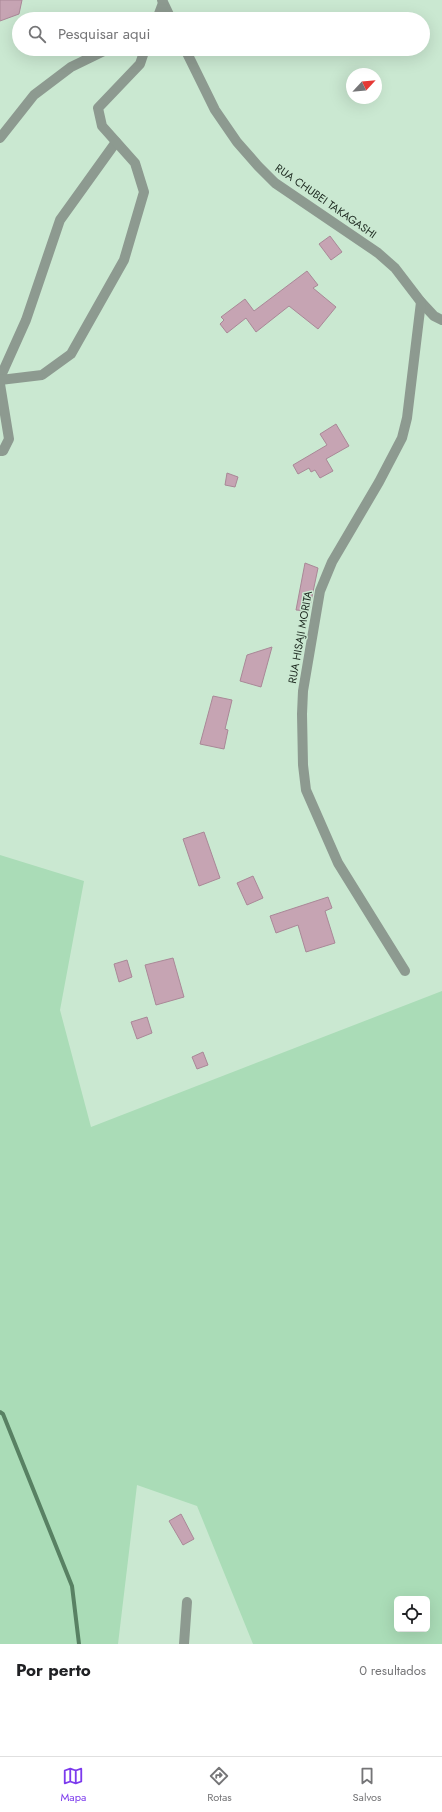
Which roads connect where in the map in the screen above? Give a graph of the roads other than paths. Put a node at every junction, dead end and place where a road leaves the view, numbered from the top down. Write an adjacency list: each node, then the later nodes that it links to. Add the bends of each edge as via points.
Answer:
1 (163, 1): 2 (street); 3 (street)
2 (159, 12)
3 (168, 12)
4 (93, 56): 7 (street, via 70,67 34,95)
5 (143, 56): 8 (street, via 140,64 98,108 102,126)
6 (189, 56): 9 (street, RUA CHUBEI TAKAGASHI, via 215,110 237,142 258,166 276,183 378,253 395,268)
7 (0, 138)
8 (116, 142): 11 (street, via 60,220 26,320); 11 (street, via 135,163 144,192 124,260 71,354 42,375)
9 (422, 302): 10 (street, RUA CHUBEI TAKAGASHI, via 434,316); 14 (street, RUA HISAJI MORITA, via 407,418 402,438 332,562 320,591 303,691 302,714 302,765 306,790 338,863)
10 (442, 320)
11 (0, 379)
12 (0, 384): 13 (street, via 9,439 3,451)
13 (0, 451)
14 (405, 971)
15 (187, 1602): 16 (street)
16 (184, 1644)

